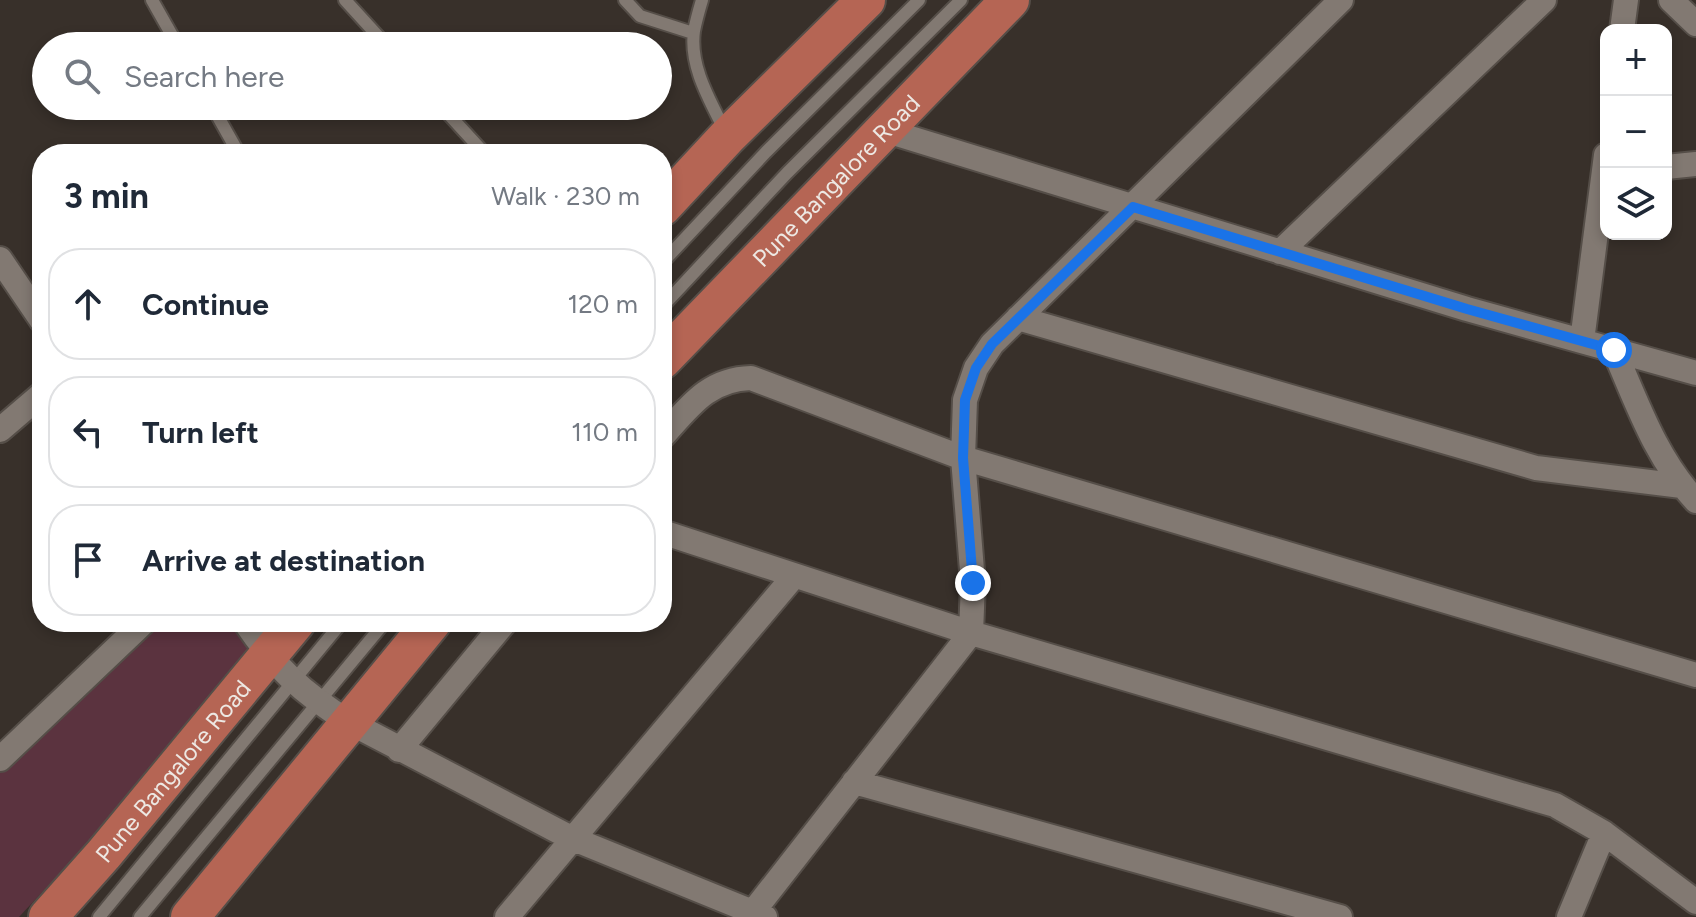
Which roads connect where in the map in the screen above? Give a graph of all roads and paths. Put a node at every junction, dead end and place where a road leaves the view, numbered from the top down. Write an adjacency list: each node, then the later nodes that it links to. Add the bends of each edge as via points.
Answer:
1 (152, 0): 15 (lane)
2 (345, 0): 16 (lane)
3 (625, 0): 17 (lane, via 640,16)
4 (702, 0): 17 (lane)
5 (866, 0): 21 (main road)
6 (919, 0): 29 (lane)
7 (961, 0): 32 (lane)
8 (1010, 0): 20 (main road, Pune Bangalore Road)
9 (1341, 0): 28 (street)
10 (1544, 0): 30 (street)
11 (1626, 0): 13 (street)
12 (1671, 0): 14 (street)
13 (1623, 24)
14 (1696, 24)
15 (170, 32)
16 (374, 32)
17 (693, 33): 21 (lane, via 700,80)
18 (220, 120): 22 (lane)
19 (454, 120): 23 (lane)
20 (884, 130): 28 (street); 36 (main road, Pune Bangalore Road)
21 (727, 137): 26 (main road)
22 (233, 144)
23 (476, 144)
24 (1696, 164): 25 (street)
25 (1672, 166)
26 (672, 196)
27 (1600, 206): 35 (street)
28 (1133, 207): 30 (street); 34 (street)
29 (672, 252)
30 (1280, 252): 35 (street)
31 (0, 259): 33 (street)
32 (672, 296)
33 (32, 306)
34 (1018, 318): 42 (street, via 976,368 965,400); 43 (street, via 1536,468)
35 (1582, 341): 37 (street)
36 (672, 350)
37 (1614, 350): 38 (street); 43 (street, via 1655,445)
38 (1696, 373)
39 (32, 403): 41 (street)
40 (672, 426): 42 (street, via 717,384 751,378)
41 (0, 430)
42 (963, 458): 53 (street, via 973,583); 55 (street)
43 (1689, 494)
44 (672, 535): 45 (street)
45 (794, 576): 53 (street); 62 (street)
46 (133, 632): 59 (street)
47 (252, 632): 54 (street)
48 (292, 632): 54 (main road, Pune Bangalore Road)
49 (328, 632): 54 (lane)
50 (377, 632): 56 (lane)
51 (424, 632): 57 (main road)
52 (497, 632): 58 (street)
53 (971, 633): 60 (street); 61 (street, via 1555,805)
54 (279, 668): 56 (street); 65 (main road, Pune Bangalore Road); 66 (lane, via 194,804)
55 (1696, 675)
56 (318, 702): 57 (street); 67 (lane)
57 (349, 722): 58 (street); 68 (main road)
58 (399, 750): 62 (street)
59 (0, 759)
60 (854, 782): 64 (street); 70 (street)
61 (1604, 833): 63 (street); 71 (street)
62 (571, 838): 64 (street); 69 (street)
63 (1696, 902)
64 (755, 916)
65 (48, 917)
66 (99, 917)
67 (140, 917)
68 (190, 917)
69 (507, 917)
70 (1340, 917)
71 (1569, 917)

